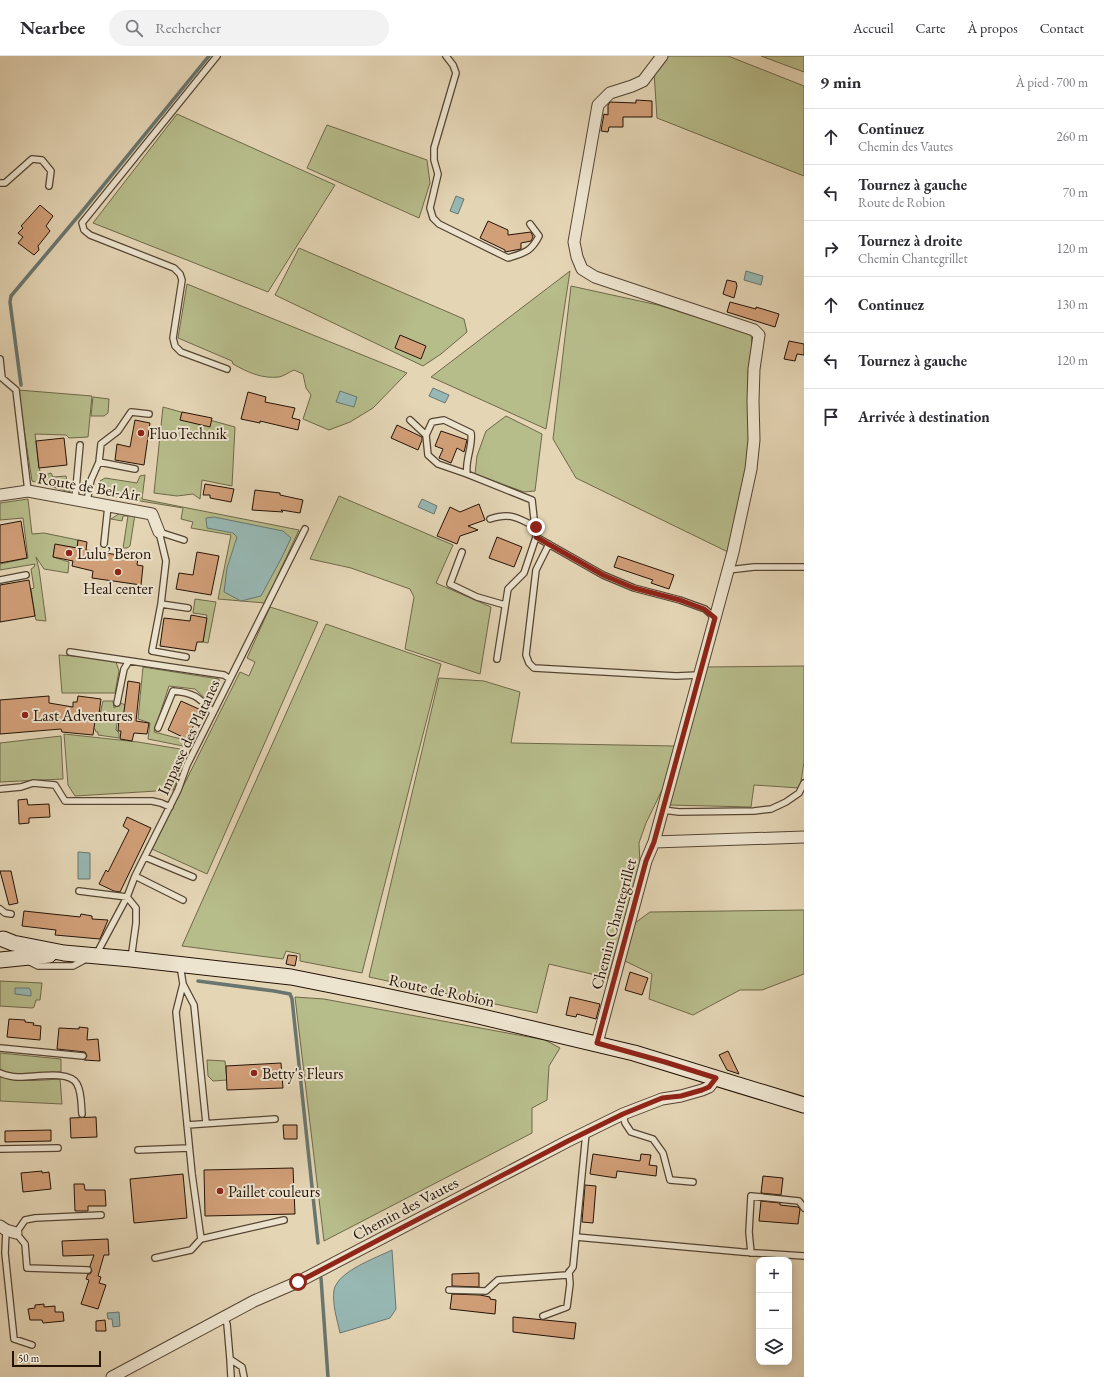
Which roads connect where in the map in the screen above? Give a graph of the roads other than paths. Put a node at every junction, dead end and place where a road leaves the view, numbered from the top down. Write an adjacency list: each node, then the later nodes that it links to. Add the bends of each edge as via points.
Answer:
1 (217, 56): 8 (lane, via 82,223 84,230 90,235 174,268 180,274 182,280 172,338 175,346 180,352)
2 (446, 56): 6 (lane, via 456,73 434,148 438,174 430,208 433,218 508,258 527,252 535,244 539,236)
3 (662, 56): 32 (street, via 643,81 610,93 598,105 574,242 582,269 595,277 754,330 760,335 754,369 754,440 751,469)
4 (0, 183): 5 (lane, via 5,183 32,159 42,160 51,171)
5 (49, 186)
6 (530, 224)
7 (0, 359): 9 (lane)
8 (227, 369)
9 (1, 379): 17 (lane, via 16,390)
10 (149, 414): 14 (lane, via 131,412 118,431 101,444)
11 (410, 420): 12 (lane)
12 (426, 434): 16 (lane, via 428,455 438,464); 16 (lane, via 432,422 444,420 471,433)
13 (80, 445): 19 (lane)
14 (99, 462): 15 (lane); 20 (lane, via 91,480)
15 (135, 469)
16 (467, 474): 23 (lane, via 532,500)
17 (28, 491): 18 (street, Route de Bel-Air); 19 (street, Route de Bel-Air)
18 (0, 495)
19 (75, 499): 20 (street, Route de Bel-Air)
20 (87, 502): 21 (street, Route de Bel-Air)
21 (108, 505): 25 (street, Route de Bel-Air, via 152,514); 28 (lane)
22 (490, 519): 23 (lane, via 509,515)
23 (536, 527): 26 (lane)
24 (305, 530): 44 (lane, Impasse des Platanes)
25 (159, 532): 27 (lane); 35 (lane, via 166,561)
26 (536, 537): 29 (lane); 36 (lane, via 524,573 508,589)
27 (184, 540)
28 (104, 544)
29 (549, 544): 38 (lane, via 603,575 634,588 704,609); 43 (lane, via 536,570 526,655 528,663 534,668)
30 (462, 552): 36 (lane, via 450,584 477,597)
31 (804, 567): 32 (lane)
32 (728, 570): 38 (street)
33 (26, 575): 34 (lane)
34 (0, 580)
35 (161, 604): 37 (lane); 40 (lane, via 152,651)
36 (505, 605): 41 (lane)
37 (188, 608)
38 (715, 618): 43 (street)
39 (70, 652): 42 (lane)
40 (186, 657)
41 (497, 659)
42 (129, 661): 44 (lane, via 224,675); 45 (lane, via 124,669)
43 (699, 675): 51 (street)
44 (230, 679): 46 (lane, Impasse des Platanes)
45 (117, 703)
46 (213, 712): 47 (lane, via 199,698 186,692 173,692); 50 (lane, Impasse des Platanes)
47 (158, 728)
48 (804, 783): 51 (lane, via 799,794 771,809 679,812)
49 (0, 789): 50 (lane, via 33,783 56,785 65,801 152,801)
50 (170, 807): 54 (lane, Impasse des Platanes)
51 (662, 810): 53 (street)
52 (804, 837): 53 (street, Chemin Chantegrillet)
53 (654, 842): 71 (street, Chemin Chantegrillet, via 646,861)
54 (145, 858): 55 (lane, Impasse des Platanes); 56 (lane)
55 (136, 876): 58 (lane, Impasse des Platanes); 59 (lane)
56 (193, 877)
57 (79, 891): 58 (lane)
58 (127, 896): 64 (lane, Impasse des Platanes); 67 (lane, via 136,908)
59 (183, 900)
60 (0, 909): 61 (lane)
61 (11, 914)
62 (1, 935): 63 (main road, Route de Robion, via 13,943); 65 (main road, via 3,946)
63 (64, 953): 64 (main road, Route de Robion); 66 (main road, Route de Robion)
64 (94, 955): 66 (lane, via 73,966 38,966); 67 (main road, Route de Robion)
65 (0, 956)
66 (23, 958): 68 (main road, Route de Robion)
67 (131, 959): 69 (main road, Route de Robion)
68 (0, 960)
69 (180, 964): 70 (lane); 71 (main road, Route de Robion, via 291,977)
70 (183, 984): 80 (lane, via 194,1004); 81 (lane, via 176,1012)
71 (597, 1043): 75 (main road, Route de Robion)
72 (0, 1048): 73 (lane)
73 (83, 1056)
74 (0, 1073): 77 (lane, via 16,1078 72,1078 77,1084)
75 (716, 1078): 76 (main road, Route de Robion); 78 (street, Chemin des Vautes, via 709,1087 702,1090 662,1098)
76 (804, 1105)
77 (82, 1114)
78 (623, 1114): 82 (street, Chemin des Vautes); 87 (lane, via 631,1132 653,1139 663,1153 670,1180)
79 (275, 1120): 80 (lane)
80 (206, 1123): 81 (lane)
81 (187, 1125): 84 (lane)
82 (586, 1132): 92 (lane); 101 (street, Chemin des Vautes)
83 (58, 1148): 85 (lane)
84 (190, 1148): 86 (lane); 93 (lane)
85 (0, 1149)
86 (138, 1150)
87 (693, 1182)
88 (804, 1208): 94 (lane, via 799,1201 751,1196)
89 (101, 1215): 91 (lane, via 35,1218 25,1220)
90 (284, 1220): 93 (lane)
91 (7, 1230): 97 (lane, via 26,1244 28,1268); 102 (lane, via 5,1253 14,1339)
92 (576, 1237): 94 (lane); 98 (lane, via 573,1267)
93 (202, 1239): 96 (lane, via 190,1250)
94 (751, 1253): 95 (lane)
95 (804, 1256)
96 (155, 1258)
97 (88, 1270)
98 (569, 1272): 99 (lane, via 567,1275 498,1280 486,1291); 100 (lane, via 567,1307)
99 (449, 1290)
100 (543, 1316)
101 (224, 1317): 103 (lane); 104 (street, Chemin des Vautes)
102 (32, 1345)
103 (230, 1359): 105 (lane); 106 (lane, via 242,1367)
104 (112, 1377)
105 (231, 1377)
106 (244, 1377)

